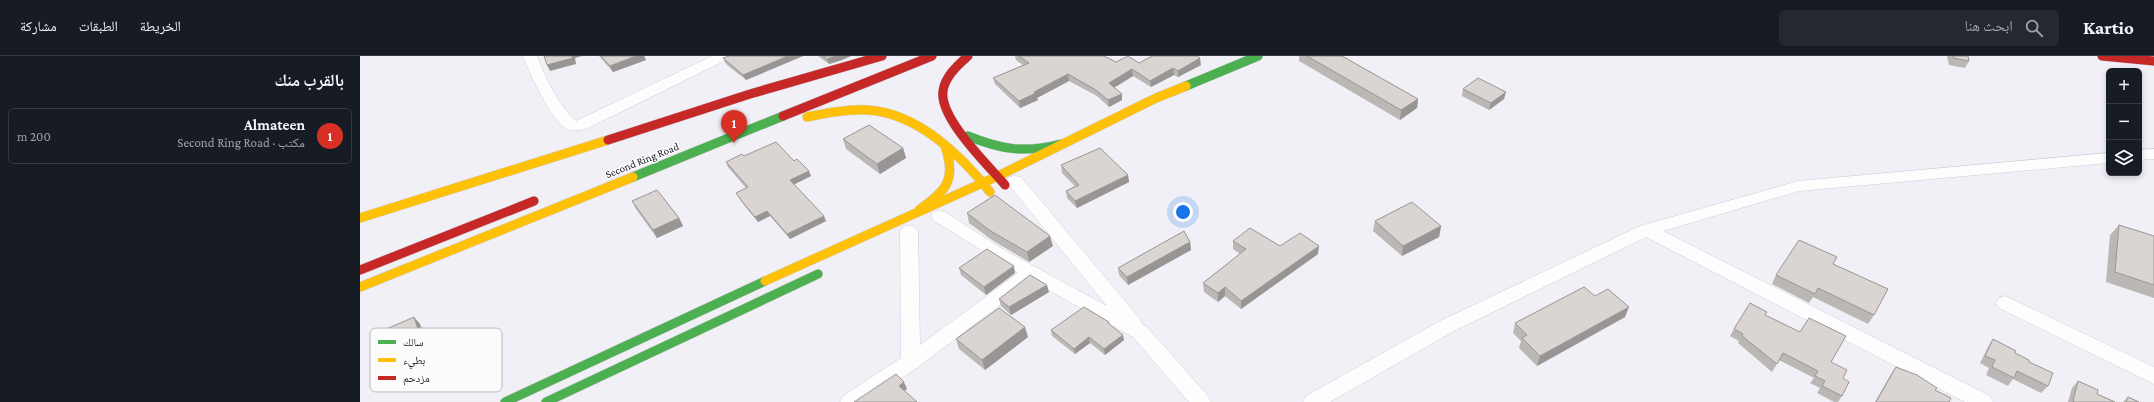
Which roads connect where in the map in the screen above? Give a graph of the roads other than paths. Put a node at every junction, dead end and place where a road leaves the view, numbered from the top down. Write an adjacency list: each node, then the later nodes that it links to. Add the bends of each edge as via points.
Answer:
1 (530, 56): 2 (street, via 538,77 567,122 578,126)
2 (723, 56)
3 (932, 56): 13 (main road, Second Ring Road)
4 (968, 56): 12 (main road, via 954,68 945,85 943,102 950,117)
5 (1258, 56): 9 (main road)
6 (2102, 56): 8 (main road)
7 (886, 57): 10 (main road); 23 (main road, via 750,94)
8 (2154, 61)
9 (1216, 75): 11 (main road); 14 (main road, via 1156,98)
10 (846, 76)
11 (1179, 99)
12 (964, 134): 14 (main road, via 1003,151 1018,153); 17 (main road)
13 (733, 136): 15 (main road, via 828,112 853,110 876,111 915,122); 29 (main road, Second Ring Road)
14 (1061, 144): 17 (main road)
15 (944, 145): 19 (main road); 21 (main road, via 952,161 953,171 949,184 939,196)
16 (2106, 158): 24 (street, via 1798,186)
17 (998, 176): 18 (main road); 19 (main road)
18 (1014, 181): 19 (main road, via 986,194); 31 (street)
19 (983, 183): 21 (main road)
20 (544, 196): 27 (main road)
21 (919, 210): 34 (main road)
22 (940, 216): 28 (street, via 998,254)
23 (360, 218)
24 (1646, 230): 38 (street, via 1447,326); 39 (street)
25 (908, 231): 32 (street)
26 (830, 268): 35 (main road)
27 (360, 270)
28 (1032, 272): 31 (street); 32 (street)
29 (360, 287)
30 (2005, 302): 33 (street)
31 (1140, 332): 37 (street)
32 (911, 362): 36 (street)
33 (2154, 376)
34 (505, 402)
35 (546, 402)
36 (850, 402)
37 (1201, 402)
38 (1313, 402)
39 (1983, 402)

